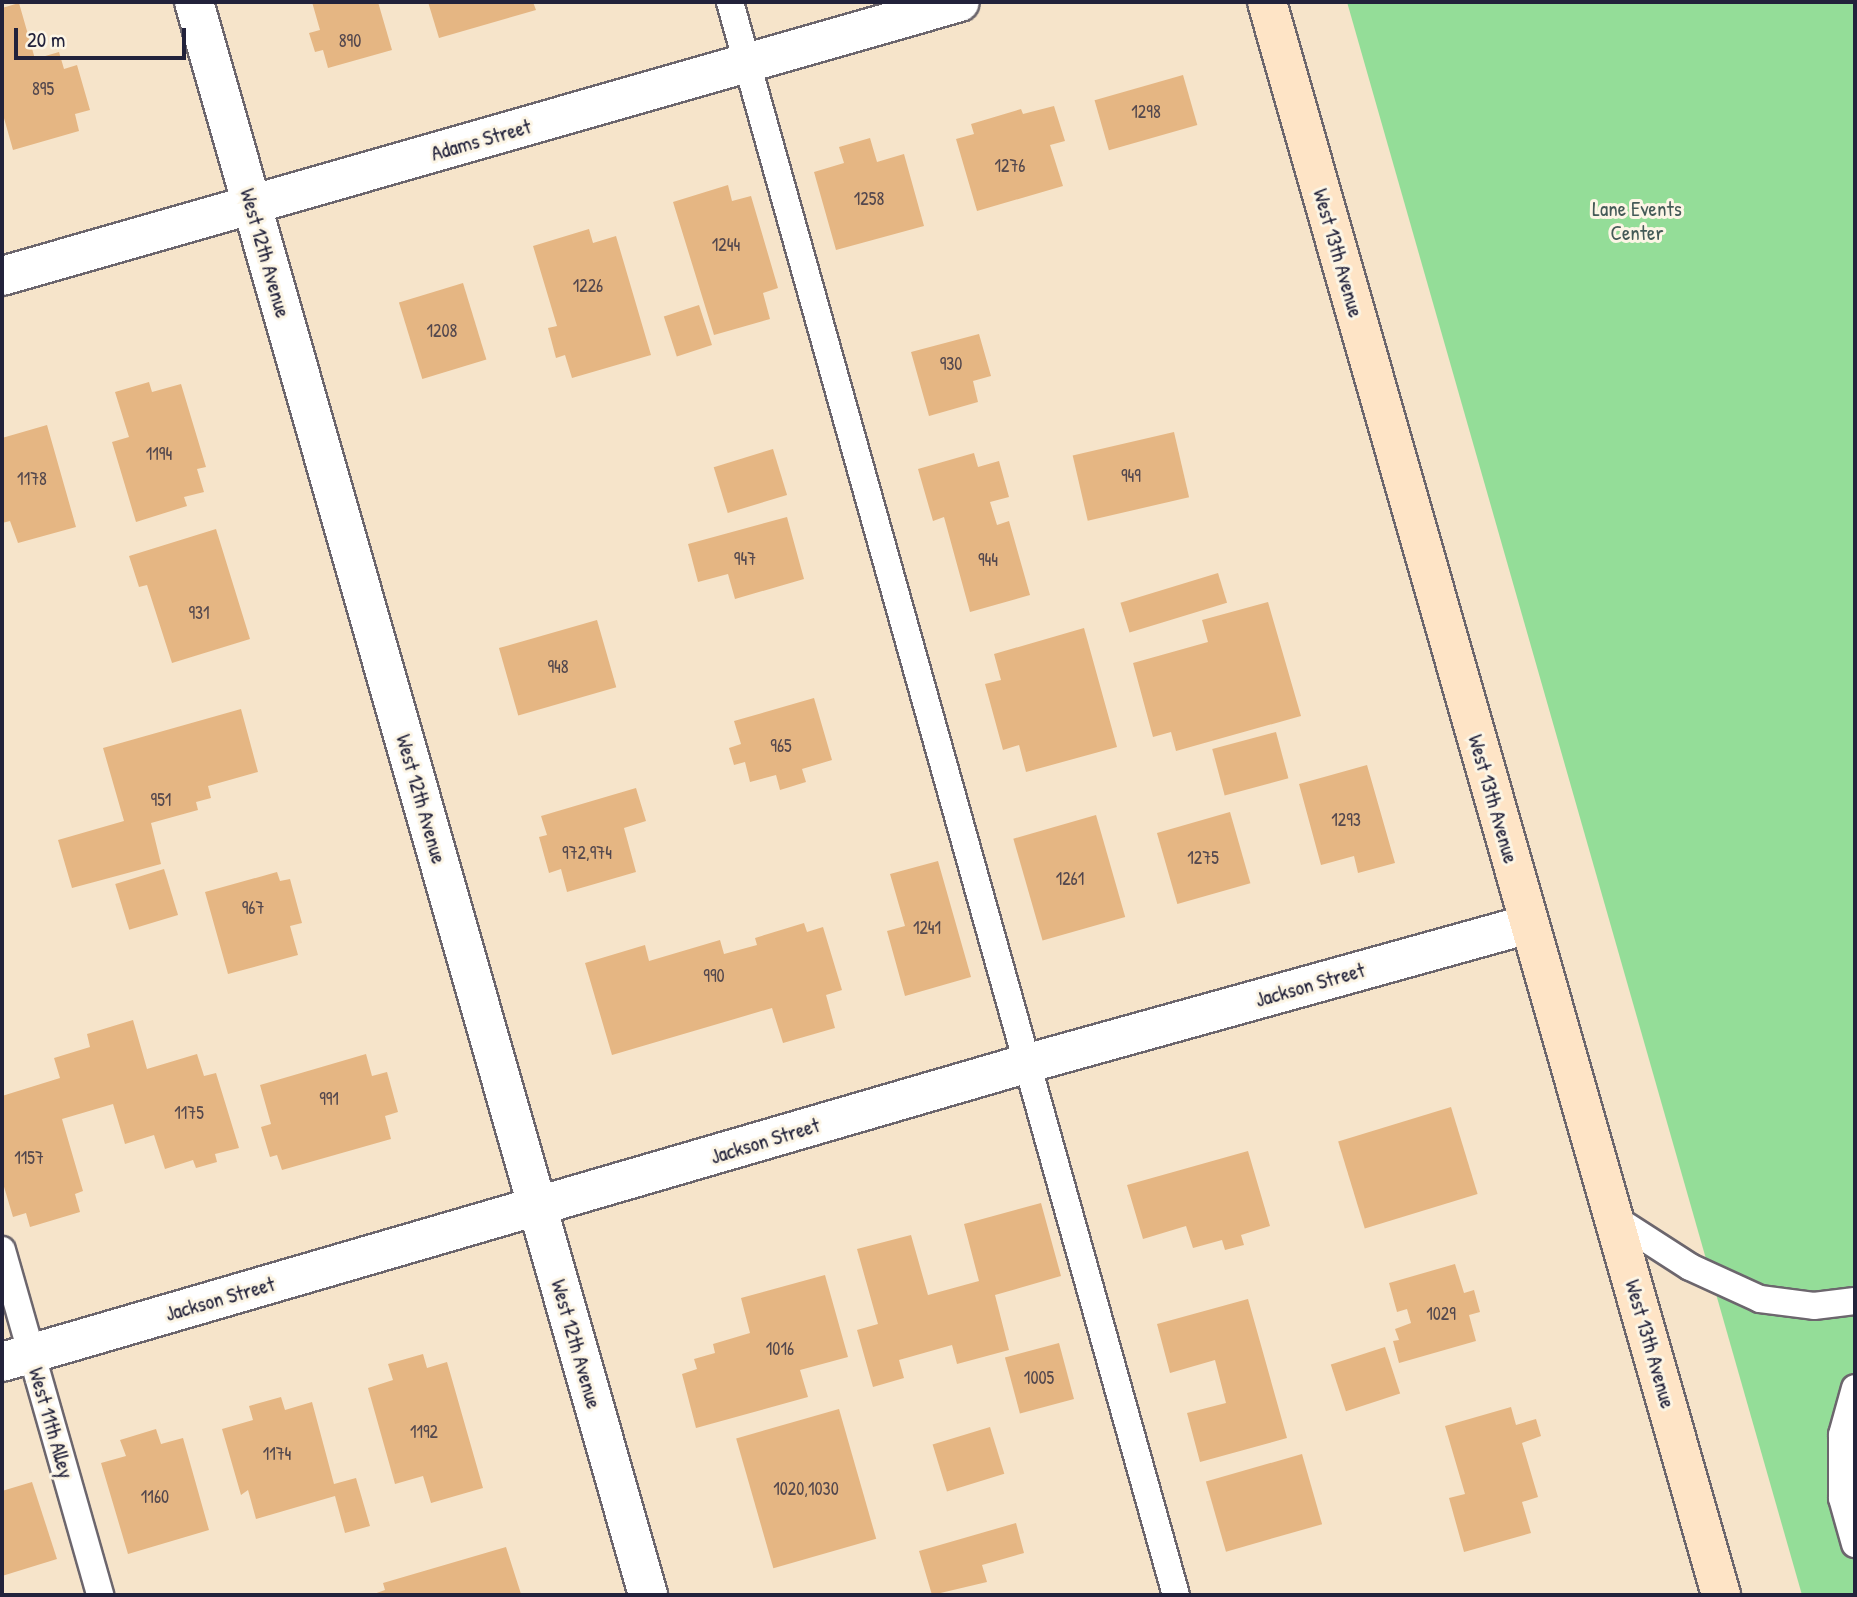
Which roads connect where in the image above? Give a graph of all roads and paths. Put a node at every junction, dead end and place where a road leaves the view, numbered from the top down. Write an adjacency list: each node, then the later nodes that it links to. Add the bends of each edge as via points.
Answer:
1 (194, 2): 6 (street, West 12th Avenue)
2 (730, 2): 5 (lane)
3 (960, 2): 5 (street, Adams Street)
4 (1266, 2): 8 (main road, West 13th Avenue)
5 (748, 65): 6 (street, Adams Street); 9 (lane)
6 (252, 205): 7 (street, Adams Street); 10 (street, West 12th Avenue)
7 (2, 276)
8 (1529, 924): 9 (street, Jackson Street); 11 (main road, West 13th Avenue)
9 (1025, 1064): 10 (street, Jackson Street); 19 (lane)
10 (537, 1209): 14 (street, Jackson Street); 18 (street, West 12th Avenue)
11 (1615, 1218): 13 (lane, via 1690,1267 1760,1299 1814,1306); 20 (main road, West 13th Avenue)
12 (2, 1251): 14 (lane, West 11th Alley)
13 (1855, 1301)
14 (16, 1358): 17 (lane, West 11th Alley)
15 (1855, 1388): 16 (lane, via 1842,1435 1842,1498)
16 (1855, 1544)
17 (100, 1595)
18 (648, 1595)
19 (1175, 1595)
20 (1721, 1595)

